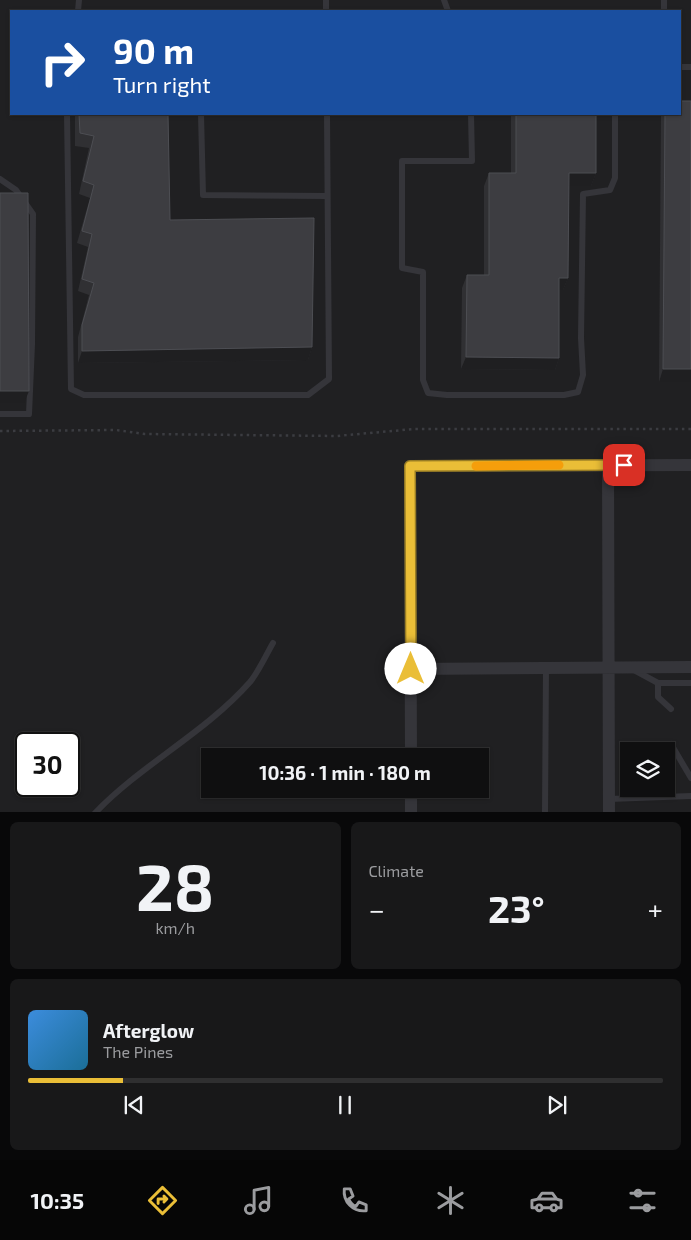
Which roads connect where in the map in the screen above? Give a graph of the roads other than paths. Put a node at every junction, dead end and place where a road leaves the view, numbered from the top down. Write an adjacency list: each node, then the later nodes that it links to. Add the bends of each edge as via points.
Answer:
1 (67, 115): 7 (lane, via 71,388 84,395 308,395 329,379)
2 (201, 115): 7 (lane, via 203,195)
3 (327, 115): 7 (lane)
4 (471, 115): 5 (lane, via 472,161 402,161 402,268 423,272 422,380 428,393 554,395 578,392 583,375 583,194 610,190 615,178)
5 (615, 115)
6 (0, 179): 8 (lane, via 16,190 33,214 29,414)
7 (327, 196)
8 (0, 414)
9 (608, 465): 10 (street); 14 (street); 16 (street, via 410,466)
10 (691, 465)
11 (273, 643): 26 (lane, via 251,682 202,727 114,793)
12 (691, 667): 15 (street)
13 (546, 668): 14 (street); 16 (street); 28 (lane)
14 (609, 668): 15 (street); 25 (street)
15 (631, 668): 17 (lane)
16 (411, 669): 20 (street)
17 (658, 684): 18 (lane); 19 (lane, via 658,698)
18 (691, 684)
19 (671, 709)
20 (411, 748)
21 (675, 751): 22 (lane)
22 (691, 778)
23 (691, 796): 25 (lane)
24 (411, 798): 27 (street)
25 (609, 799): 29 (street)
26 (95, 812)
27 (411, 812)
28 (545, 812)
29 (609, 812)

